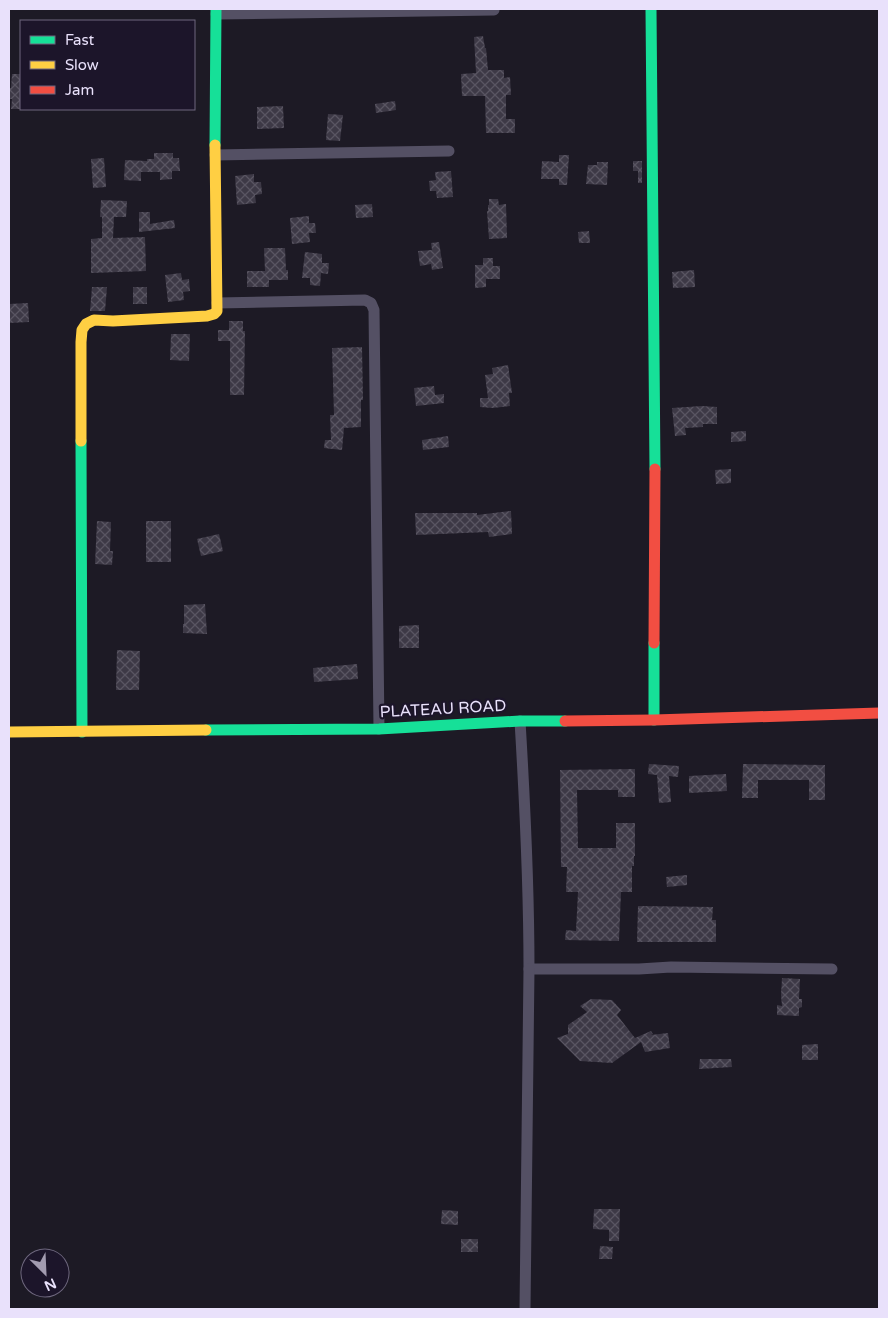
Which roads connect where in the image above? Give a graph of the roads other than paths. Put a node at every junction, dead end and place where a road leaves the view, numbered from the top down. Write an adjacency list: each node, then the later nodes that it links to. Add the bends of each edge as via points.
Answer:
1 (651, 9): 8 (street)
2 (494, 10): 3 (street)
3 (216, 12): 5 (street)
4 (449, 151): 5 (street)
5 (216, 155): 6 (street)
6 (217, 304): 10 (street, via 365,300 374,310); 12 (street, via 216,314 207,316 94,320 82,330)
7 (879, 713): 8 (street, PLATEAU ROAD)
8 (654, 720): 9 (street, PLATEAU ROAD)
9 (520, 722): 10 (street, PLATEAU ROAD); 13 (street, via 527,841)
10 (379, 729): 12 (street, PLATEAU ROAD)
11 (9, 732): 12 (street, PLATEAU ROAD)
12 (82, 732)
13 (529, 969): 14 (street); 15 (street)
14 (832, 969)
15 (525, 1309)

